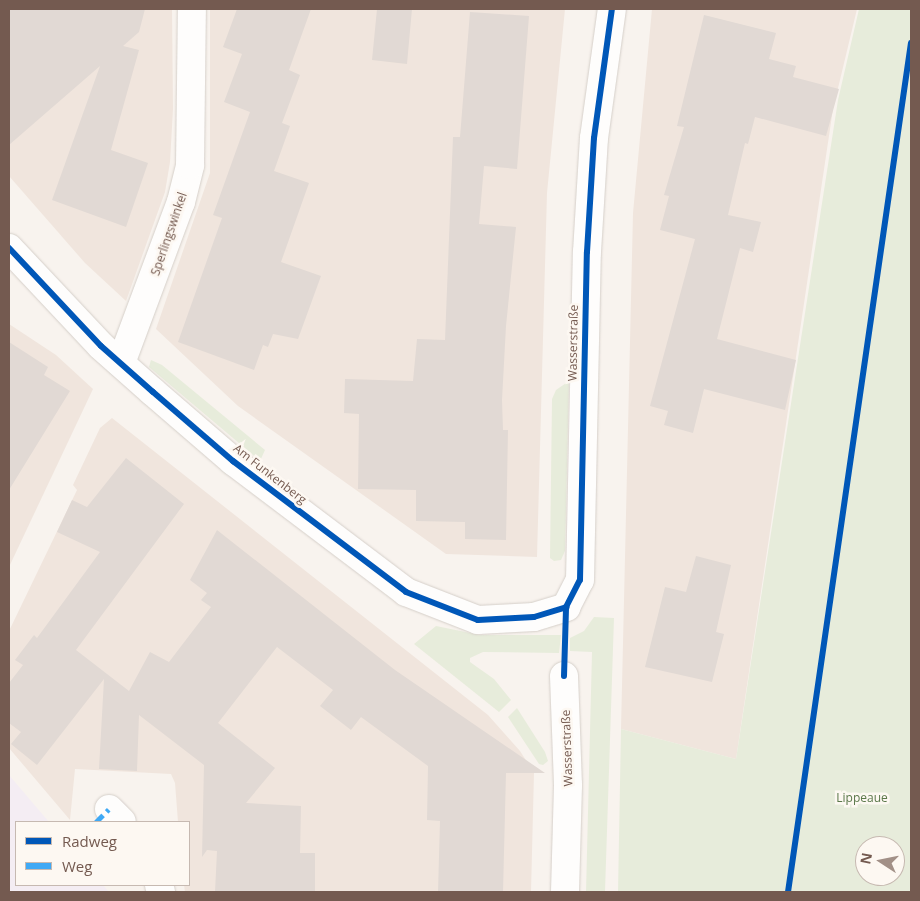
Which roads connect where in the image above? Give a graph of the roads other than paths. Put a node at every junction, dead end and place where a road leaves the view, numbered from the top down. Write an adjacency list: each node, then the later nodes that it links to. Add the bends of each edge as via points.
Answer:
1 (192, 9): 4 (street, Sperlingswinkel, via 190,165 181,202 140,314 130,331)
2 (612, 9): 5 (street, Wasserstraße, via 594,138 587,252 580,580)
3 (9, 248): 4 (street, Am Funkenberg)
4 (121, 363): 5 (street, Am Funkenberg, via 233,461 406,592 478,620 534,616)
5 (566, 607)
6 (564, 676): 7 (street, Wasserstraße, via 568,785)
7 (565, 892)

